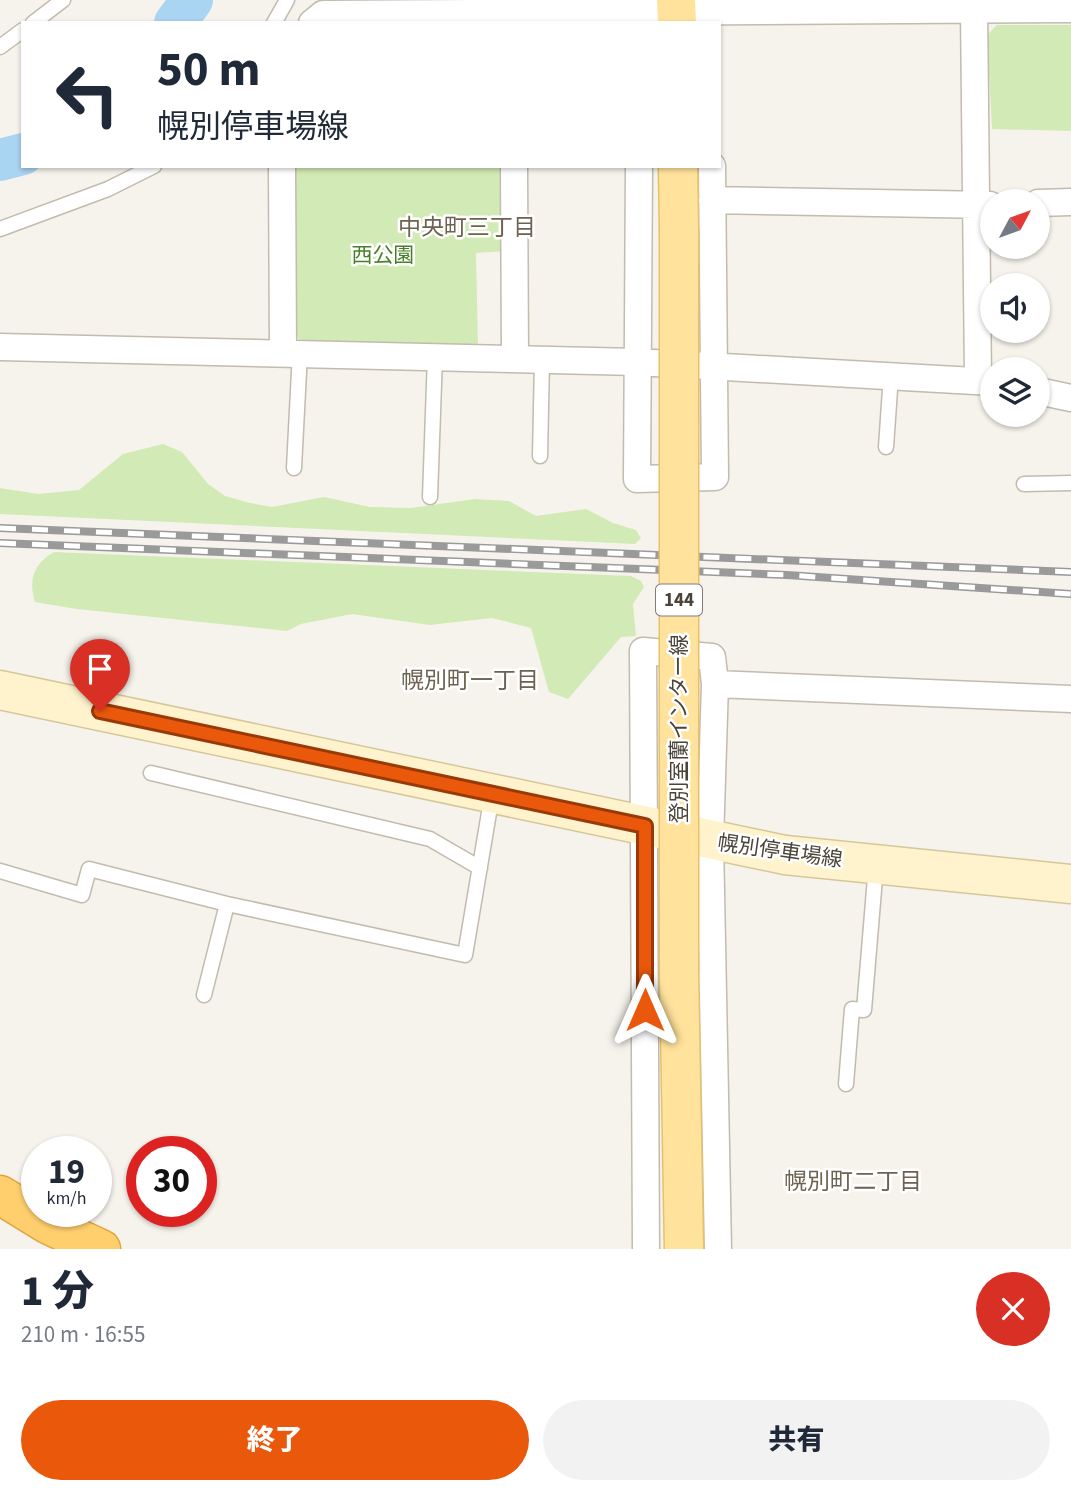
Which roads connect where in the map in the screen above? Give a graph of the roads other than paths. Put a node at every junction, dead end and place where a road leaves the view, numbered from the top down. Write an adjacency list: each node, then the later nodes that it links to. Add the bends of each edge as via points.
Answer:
1 (63, 0): 6 (lane)
2 (1071, 9): 3 (street)
3 (974, 10): 4 (street); 16 (street)
4 (676, 11): 5 (street)
5 (513, 19): 7 (street, via 323,14)
6 (36, 21)
7 (314, 21)
8 (21, 31): 9 (lane)
9 (0, 47)
10 (151, 168): 21 (lane)
11 (282, 168): 24 (street)
12 (514, 168): 27 (street)
13 (639, 168): 29 (street)
14 (678, 168): 58 (main road, 登別室蘭インター線 / 144, bridge)
15 (712, 168): 17 (street)
16 (982, 189)
17 (712, 200): 20 (street); 30 (street)
18 (1071, 202): 19 (street)
19 (1050, 203)
20 (980, 205)
21 (0, 229)
22 (984, 259): 26 (street)
23 (0, 347): 24 (street)
24 (291, 352): 25 (street); 37 (lane)
25 (435, 356): 27 (street); 40 (lane)
26 (985, 357)
27 (515, 359): 28 (street)
28 (542, 360): 29 (street); 36 (lane)
29 (637, 362): 30 (street); 30 (street, via 637,479 715,477)
30 (712, 368): 31 (street)
31 (891, 375): 32 (street); 35 (lane)
32 (980, 380)
33 (1050, 394): 34 (street)
34 (1071, 398)
35 (886, 447)
36 (540, 456)
37 (294, 468)
38 (1024, 484): 39 (lane)
39 (1071, 484)
40 (430, 497)
41 (715, 684): 43 (street); 46 (street, via 712,657 643,651); 47 (street)
42 (0, 690): 45 (main road, 幌別停車場線)
43 (1071, 699)
44 (151, 773): 49 (lane, via 430,839)
45 (493, 794): 46 (main road, 幌別停車場線); 49 (lane)
46 (645, 826): 47 (main road, 幌別停車場線); 57 (street)
47 (710, 841): 48 (main road, 幌別停車場線, via 785,855); 59 (street)
48 (876, 864): 51 (main road, 幌別停車場線); 54 (lane, via 864,1010 852,1009)
49 (480, 868): 52 (lane, via 465,955)
50 (0, 871): 52 (lane, via 82,895 89,869)
51 (1071, 884)
52 (227, 904): 53 (lane)
53 (204, 995)
54 (846, 1084)
55 (0, 1195): 56 (highway)
56 (101, 1249)
57 (646, 1249)
58 (684, 1249)
59 (719, 1249)

